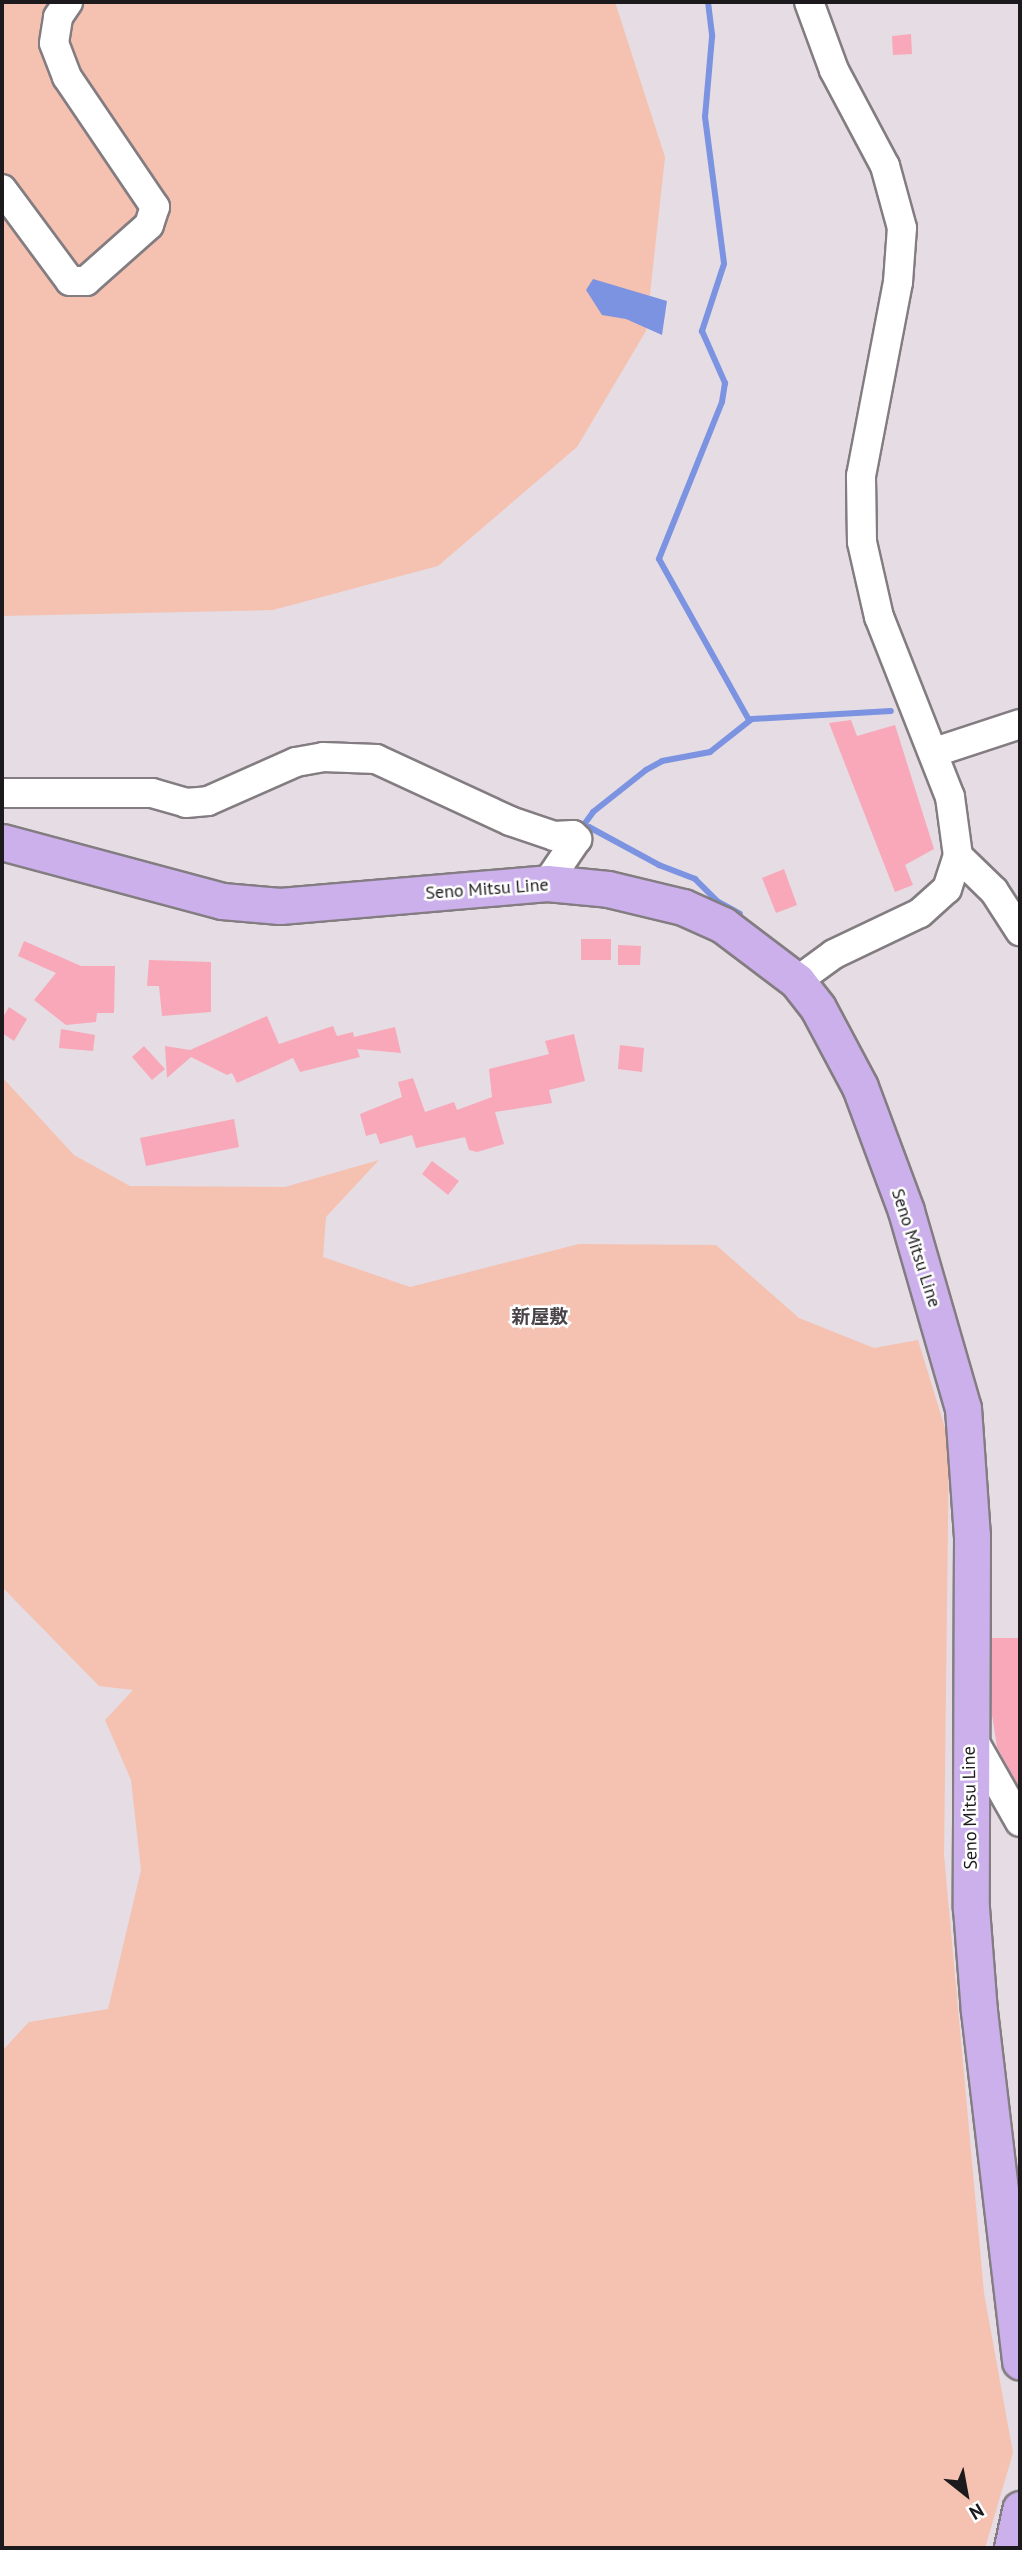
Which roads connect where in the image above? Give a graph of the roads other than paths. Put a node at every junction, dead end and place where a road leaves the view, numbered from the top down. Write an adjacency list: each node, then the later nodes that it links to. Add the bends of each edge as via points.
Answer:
1 (68, 2): 3 (street, via 58,17 54,43 67,77 155,207 149,225 86,281 70,281)
2 (809, 2): 5 (street, via 834,71 885,166 902,228 898,282 861,476 862,542 879,617)
3 (2, 189)
4 (1020, 724): 5 (street)
5 (934, 752): 8 (street, via 950,797)
6 (2, 793): 9 (street, via 152,793 186,803 208,801 296,762 323,757 376,759 510,821 554,836 573,835 577,839)
7 (2, 842): 9 (main road, Seno Mitsu Line, via 222,901 280,906)
8 (958, 856): 10 (street, via 995,891); 11 (street, via 947,889 920,913 834,954)
9 (547, 883): 11 (main road, Seno Mitsu Line, via 608,889 683,907 723,925)
10 (1020, 931)
11 (797, 981): 12 (main road, Seno Mitsu Line, via 818,1008 860,1087 906,1211 963,1408 972,1522)
12 (969, 1732): 13 (street); 14 (main road, Seno Mitsu Line, via 971,1908 979,2011)
13 (1020, 1822)
14 (1020, 2362)
15 (1020, 2509): 16 (main road)
16 (1012, 2548)

